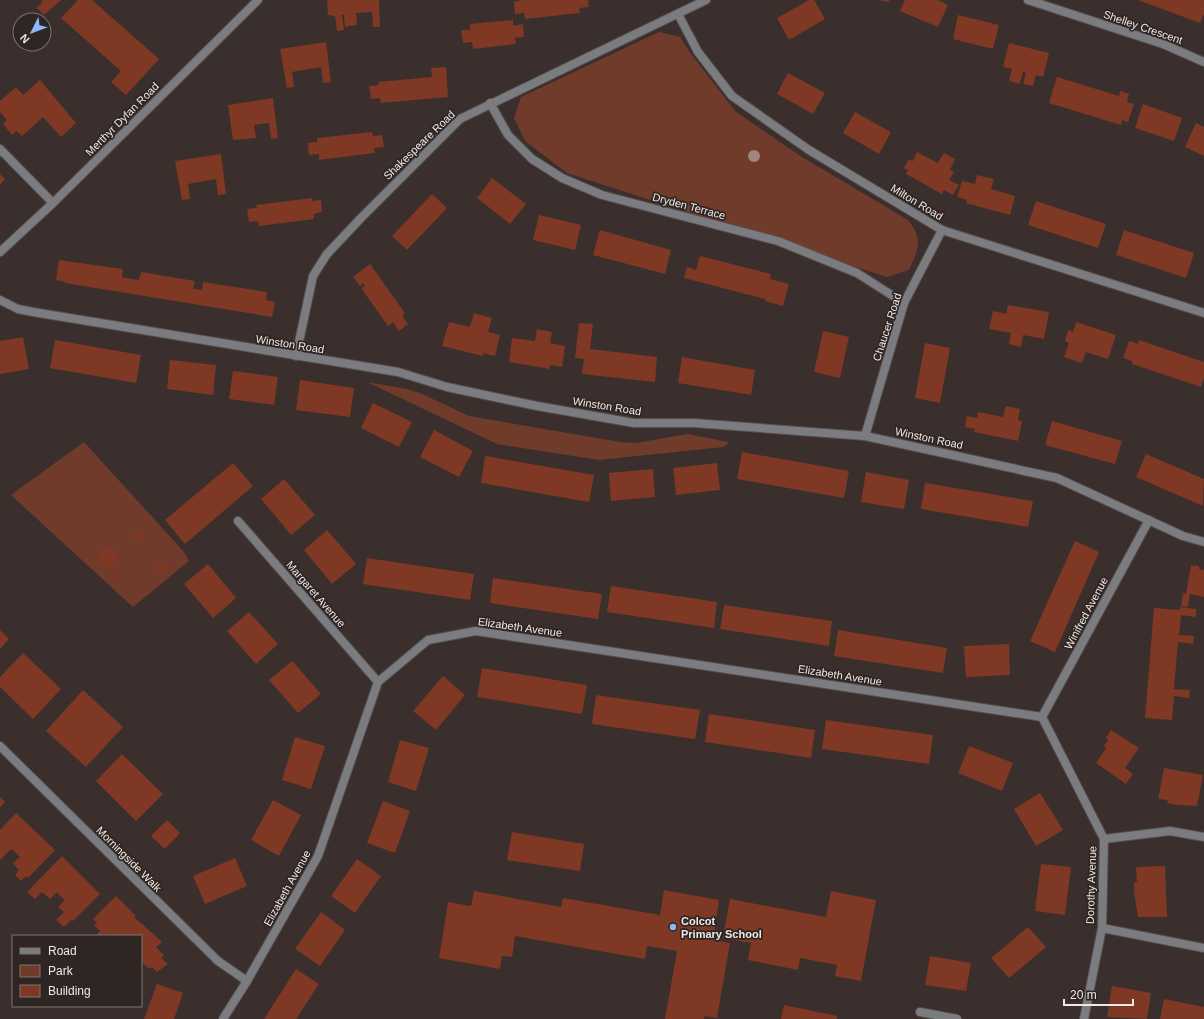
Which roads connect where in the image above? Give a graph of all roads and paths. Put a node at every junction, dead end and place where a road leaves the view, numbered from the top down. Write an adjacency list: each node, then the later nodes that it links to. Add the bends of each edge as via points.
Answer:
1 (258, 0): 8 (street, Merthyr Dyfan Road)
2 (706, 0): 4 (street, Shakespeare Road)
3 (1028, 0): 5 (street, Shelley Crescent, via 1162,44)
4 (678, 14): 6 (street, Shakespeare Road); 9 (street, Milton Road, via 698,52 732,96 810,150)
5 (1204, 62)
6 (490, 103): 12 (street, Dryden Terrace, via 508,135 532,159 562,178 602,195 778,241 857,273); 14 (street, Shakespeare Road, via 460,119 327,254 313,276)
7 (0, 149): 8 (street)
8 (53, 203): 10 (street, Merthyr Dyfan Road)
9 (942, 230): 12 (street, Chaucer Road); 13 (street, Milton Road)
10 (0, 252)
11 (0, 300): 14 (street, Winston Road, via 18,309 33,312)
12 (904, 303): 15 (street, Chaucer Road)
13 (1204, 313)
14 (296, 356): 15 (street, Winston Road, via 398,372 446,387 634,423 694,423)
15 (866, 436): 17 (street, Winston Road, via 1057,478)
16 (238, 520): 19 (street, Margaret Avenue)
17 (1149, 520): 18 (street, Winston Road, via 1183,536); 20 (street, Winifred Avenue)
18 (1204, 542)
19 (378, 682): 20 (street, Elizabeth Avenue, via 428,640 476,631); 26 (street, Elizabeth Avenue, via 318,856)
20 (1042, 717): 23 (street, Dorothy Avenue)
21 (0, 746): 26 (street, Morningside Walk, via 218,961)
22 (1204, 837): 23 (street, via 1170,831)
23 (1104, 839): 24 (street, Dorothy Avenue)
24 (1102, 928): 25 (street); 30 (street, Dorothy Avenue)
25 (1204, 948)
26 (247, 981): 28 (street, Elizabeth Avenue)
27 (920, 1012): 29 (street)
28 (223, 1019)
29 (957, 1019)
30 (1084, 1019)

